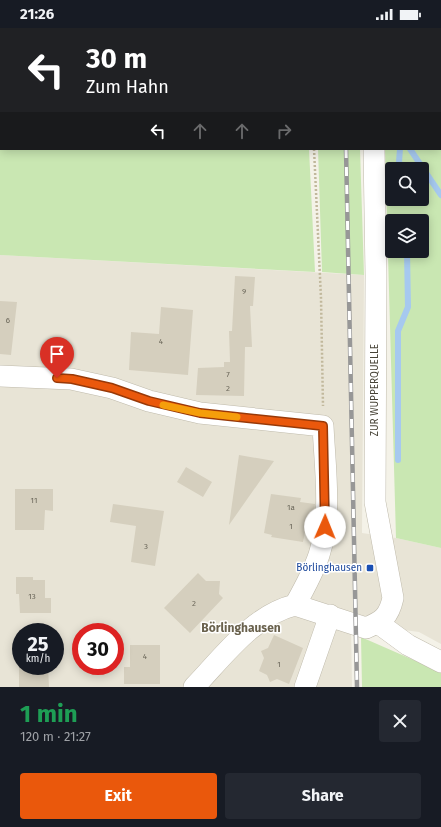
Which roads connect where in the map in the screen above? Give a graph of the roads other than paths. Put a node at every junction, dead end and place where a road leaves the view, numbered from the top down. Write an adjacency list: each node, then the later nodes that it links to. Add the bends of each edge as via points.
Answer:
1 (374, 150): 5 (street, ZUR WUPPERQUELLE, via 375,502 393,598 390,612)
2 (0, 376): 3 (street, via 72,379 200,413 323,426 325,527 319,555)
3 (295, 605): 4 (street); 7 (street, via 281,608 239,638)
4 (330, 616): 5 (street, via 366,628); 8 (street)
5 (378, 623): 6 (street, via 408,646)
6 (441, 662)
7 (194, 687)
8 (305, 687)

